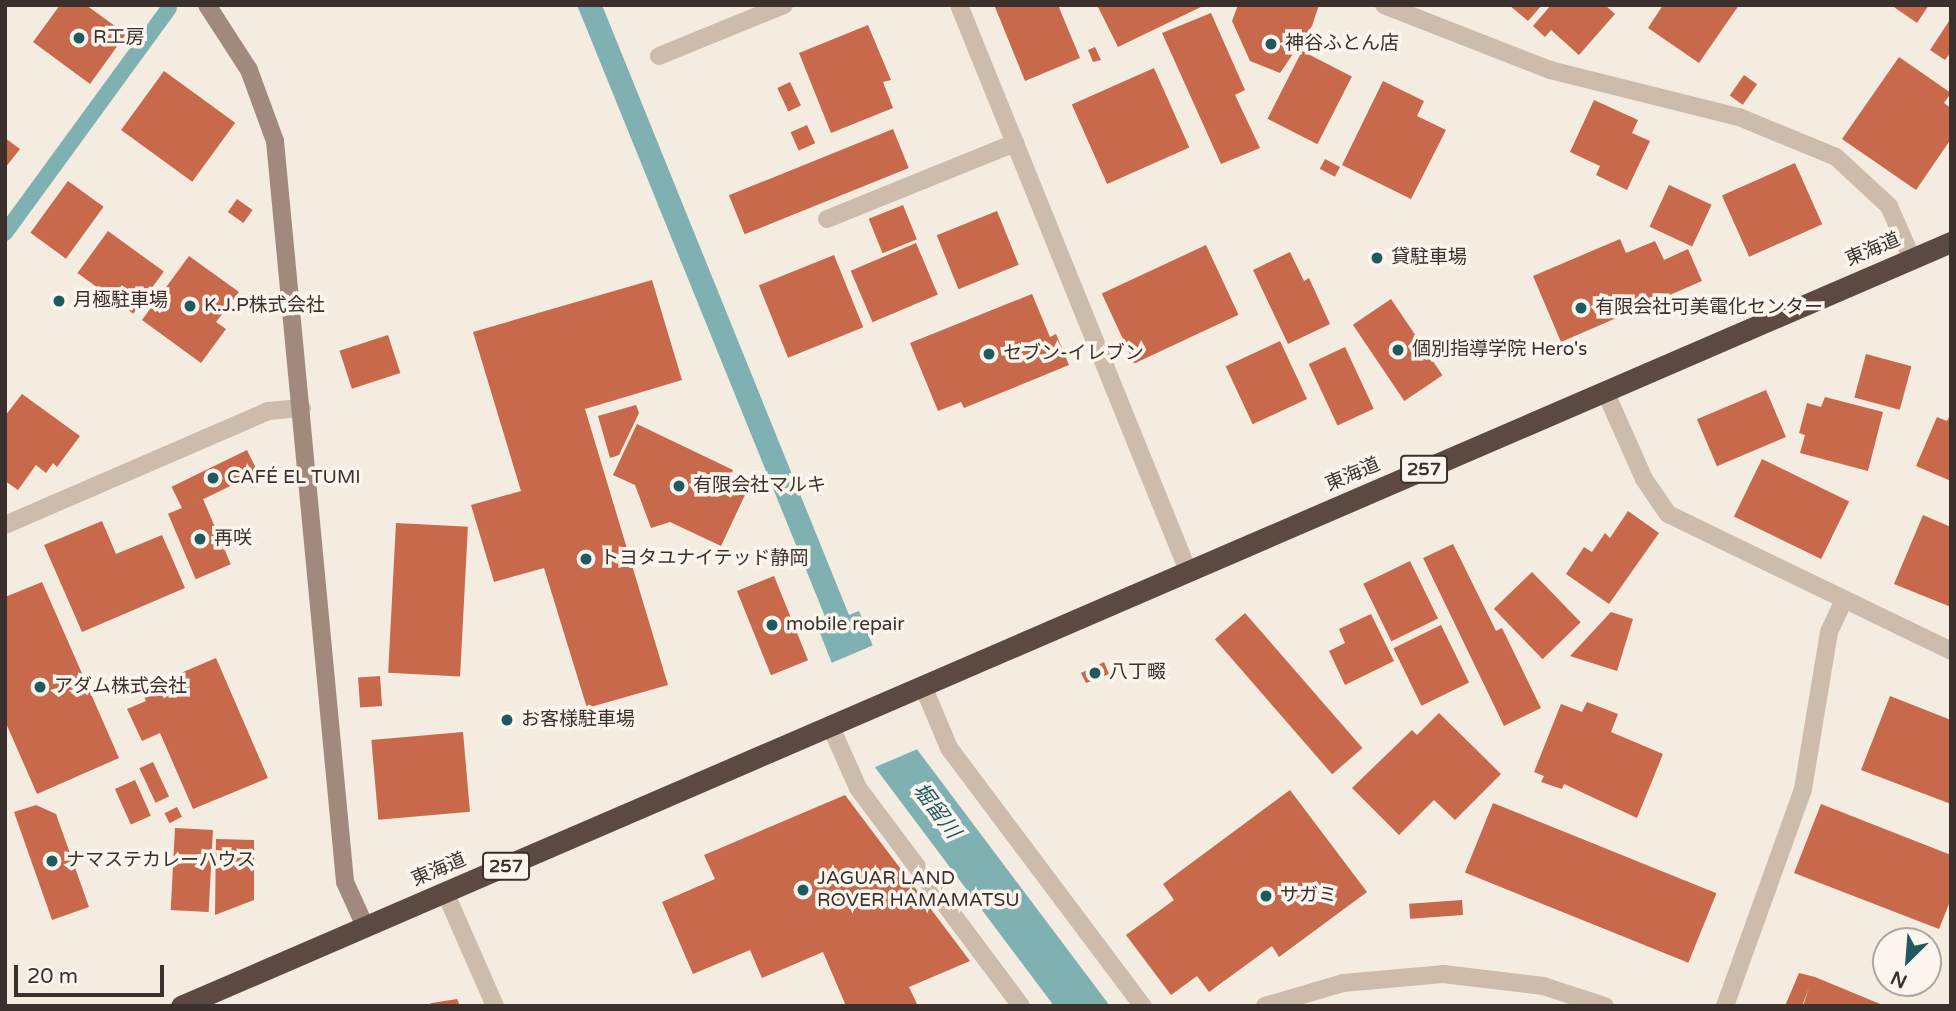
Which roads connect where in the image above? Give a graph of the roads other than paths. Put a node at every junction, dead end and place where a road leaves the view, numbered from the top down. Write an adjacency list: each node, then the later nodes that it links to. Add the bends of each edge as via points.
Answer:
1 (207, 5): 11 (street, via 249,70 275,141)
2 (784, 5): 5 (street)
3 (959, 5): 6 (street)
4 (1384, 5): 9 (street, via 1550,70 1738,117 1836,157 1889,206)
5 (659, 55)
6 (1015, 143): 7 (street); 13 (street)
7 (827, 219)
8 (1951, 242): 9 (highway, 東海道 / 257)
9 (1912, 258): 10 (highway, 東海道 / 257)
10 (1605, 391): 13 (highway, 東海道 / 257); 14 (street, via 1648,488 1668,514)
11 (302, 408): 12 (street, via 268,411); 19 (street, via 345,882)
12 (5, 525)
13 (1188, 571): 16 (highway, 東海道 / 257)
14 (1844, 600): 15 (street); 26 (street, via 1829,632 1803,789)
15 (1951, 651)
16 (923, 686): 17 (highway, 東海道 / 257); 23 (street, via 949,748)
17 (840, 721): 18 (highway, 東海道 / 257); 22 (street, via 858,788)
18 (445, 892): 19 (highway, 東海道 / 257); 21 (street)
19 (365, 926): 20 (highway, 東海道 / 257)
20 (181, 1006)
21 (495, 1006)
22 (1021, 1006)
23 (1143, 1006)
24 (1265, 1006): 25 (street, via 1343,983 1443,974 1543,986)
25 (1605, 1006)
26 (1725, 1006)

